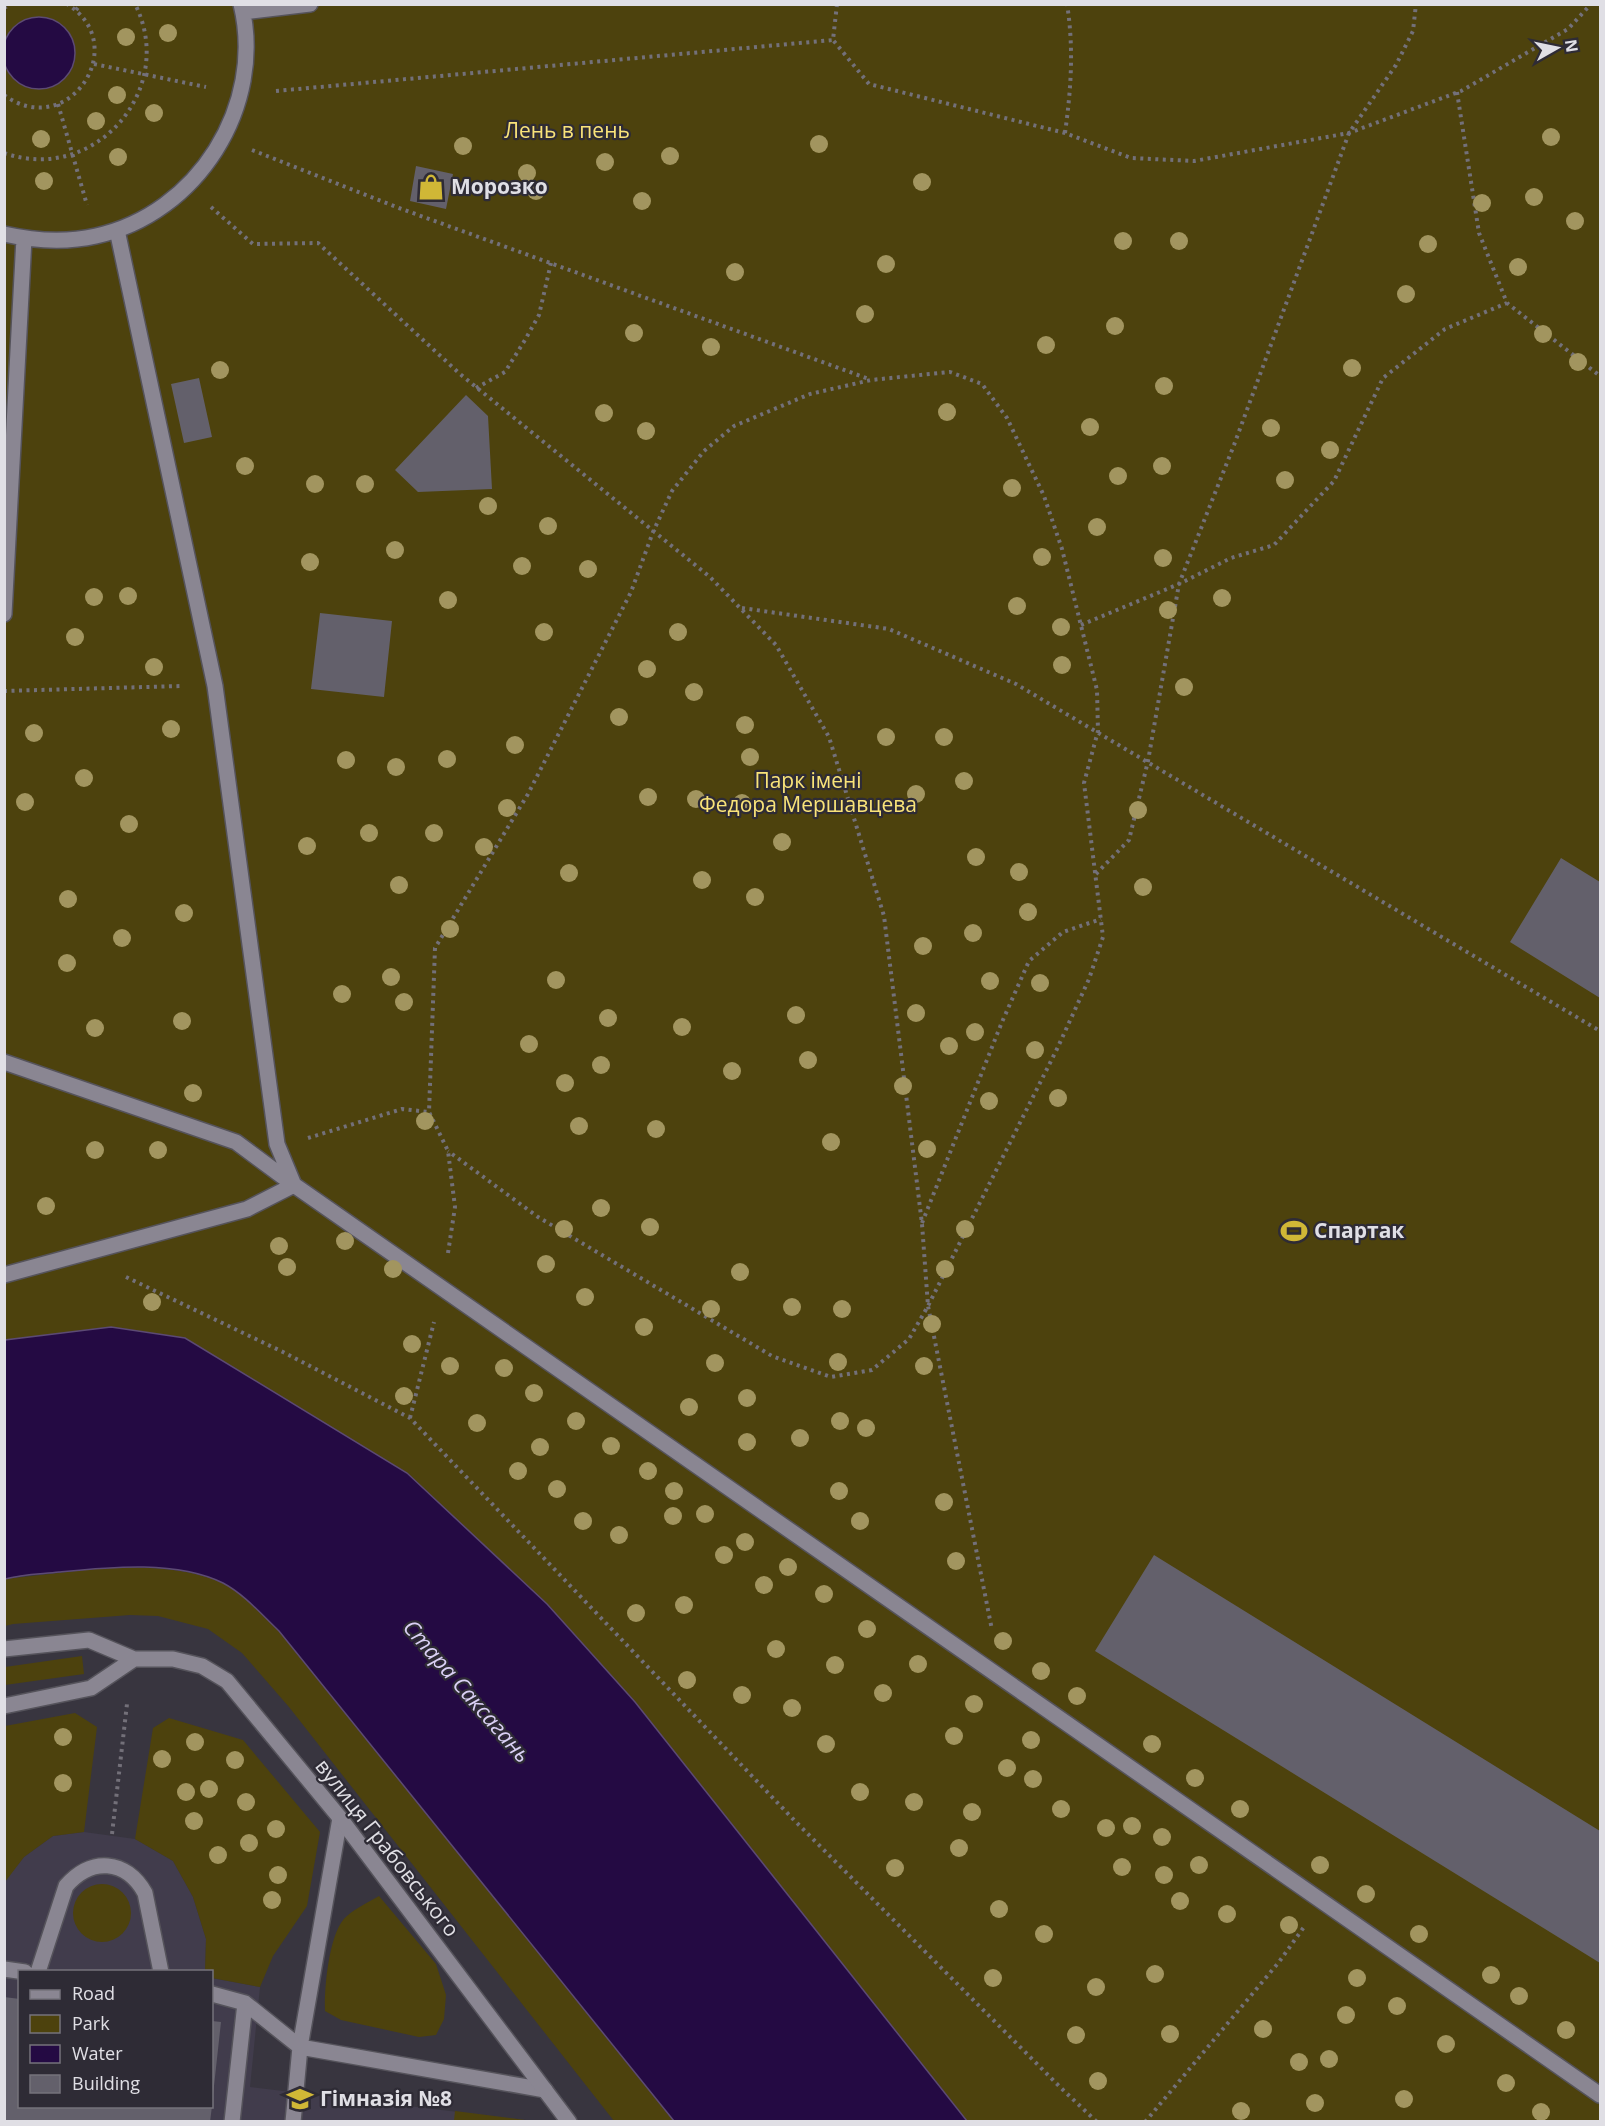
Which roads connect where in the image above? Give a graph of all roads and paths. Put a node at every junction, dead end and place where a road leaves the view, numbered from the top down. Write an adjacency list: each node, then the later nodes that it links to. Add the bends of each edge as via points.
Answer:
1 (11, 4): 10 (path)
2 (68, 4): 12 (path)
3 (81, 4): 12 (path)
4 (135, 4): 15 (path, via 147,46)
5 (310, 4): 11 (street)
6 (837, 4): 13 (path)
7 (1067, 4): 20 (path, via 1072,35)
8 (1416, 4): 21 (path, via 1413,31 1396,65)
9 (1591, 4): 16 (path, via 1568,29)
10 (4, 8)
11 (242, 8): 17 (street, via 246,40)
12 (76, 10): 14 (path, via 89,26 95,44)
13 (834, 40): 17 (path); 20 (path, via 870,84)
14 (94, 64): 15 (path); 19 (path, via 75,95)
15 (145, 74): 17 (path); 24 (path, via 135,101 120,124 98,143)
16 (1457, 92): 21 (path); 31 (path, via 1479,233)
17 (240, 94): 22 (street)
18 (5, 96): 19 (path, via 40,108)
19 (58, 104): 24 (path)
20 (1065, 133): 21 (path, via 1131,158 1194,161)
21 (1349, 133): 36 (path, via 1239,434)
22 (223, 139): 25 (street); 30 (path)
23 (4, 153): 24 (path, via 46,160)
24 (73, 155): 28 (path)
25 (188, 186): 26 (street, via 143,219); 34 (path, via 253,244 318,243)
26 (117, 230): 28 (street); 40 (street)
27 (4, 234): 29 (street)
28 (96, 236): 29 (street, via 48,241)
29 (24, 238): 38 (street)
30 (551, 263): 33 (path); 34 (path, via 539,315 506,372)
31 (1507, 303): 32 (path); 36 (path, via 1445,329 1383,378 1334,481 1274,544 1231,558)
32 (1600, 376)
33 (871, 380): 35 (path, via 810,394 734,426 704,451 672,490); 39 (path, via 950,372 982,384 1007,418 1044,496)
34 (476, 388): 35 (path)
35 (653, 532): 37 (path, via 710,577); 48 (path, via 631,592 528,794 435,948 429,1112 402,1109)
36 (1179, 584): 39 (path); 43 (path)
37 (741, 608): 42 (path, via 889,629 1016,684); 51 (path, via 776,645 829,737 884,916)
38 (4, 614)
39 (1082, 624): 42 (path, via 1097,690)
40 (215, 686): 41 (path); 48 (street)
41 (4, 691)
42 (1098, 731): 43 (path); 44 (path, via 1084,783)
43 (1148, 761): 44 (path, via 1129,840); 46 (path)
44 (1096, 874): 45 (path)
45 (1101, 919): 51 (path, via 1063,932 1029,961); 54 (path, via 1104,937 1089,979)
46 (1600, 1031)
47 (4, 1062): 50 (street, via 236,1142)
48 (277, 1144): 50 (street)
49 (448, 1151): 54 (path, via 538,1217 772,1356 831,1377 873,1370 909,1339)
50 (294, 1185): 52 (street, via 247,1209); 57 (street)
51 (922, 1224): 54 (path)
52 (79, 1254): 53 (street); 72 (path, via 410,1418 794,1820)
53 (4, 1275)
54 (928, 1306): 57 (path)
55 (4, 1649): 56 (street, вулиця Грабовського, via 88,1640)
56 (134, 1659): 58 (street, via 91,1688); 59 (street, вулиця Грабовського, via 173,1659 202,1666 227,1681); 60 (path)
57 (1001, 1678): 61 (street)
58 (4, 1706)
59 (340, 1818): 66 (street); 67 (street, вулиця Грабовського)
60 (108, 1865): 62 (street, via 84,1870 66,1886); 63 (street, via 130,1874 145,1893)
61 (1323, 1902): 68 (street); 73 (path, via 1279,1962)
62 (38, 1970)
63 (161, 1970)
64 (213, 1994): 65 (street)
65 (245, 2003): 66 (street); 69 (street)
66 (300, 2048): 67 (street); 70 (street)
67 (545, 2090): 71 (street, вулиця Грабовського)
68 (1600, 2096)
69 (232, 2121)
70 (293, 2121)
71 (569, 2121)
72 (1097, 2121)
73 (1145, 2121)

